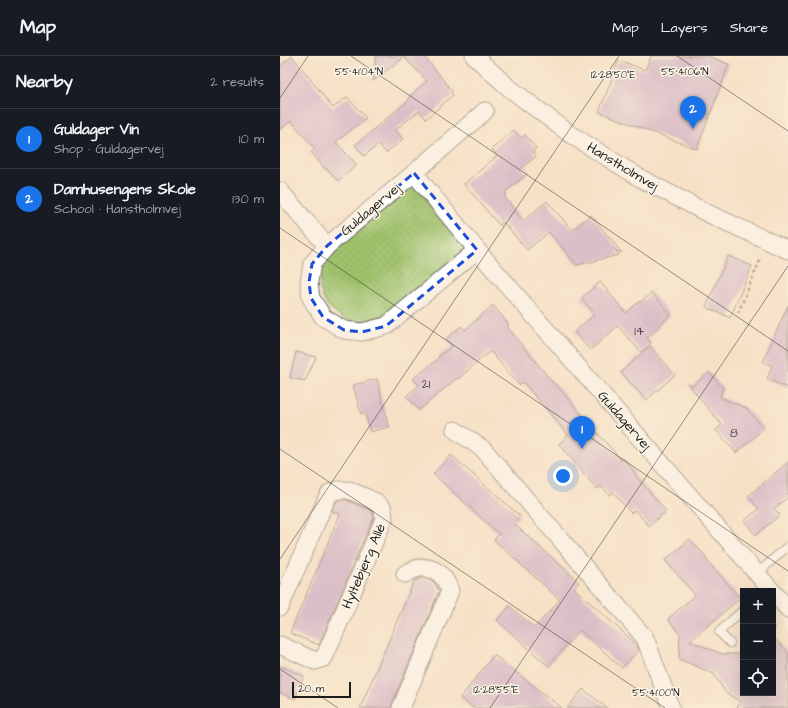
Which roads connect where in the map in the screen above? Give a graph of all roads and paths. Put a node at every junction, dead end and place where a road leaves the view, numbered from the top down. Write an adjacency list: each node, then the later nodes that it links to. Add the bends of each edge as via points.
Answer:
1 (474, 56): 5 (street, Hanstholmvej, via 508,87 570,134 640,178 707,213)
2 (485, 111): 3 (street, Guldagervej)
3 (414, 173): 6 (street, Guldagervej); 7 (street, Guldagervej)
4 (280, 191): 6 (street, Guldagervej)
5 (769, 241): 8 (street, Hanstholmvej); 9 (path)
6 (327, 246): 7 (street, Guldagervej, via 312,264 309,282 311,298 323,317 344,330 362,332 386,326)
7 (477, 250): 13 (street, Guldagervej)
8 (788, 250)
9 (738, 313)
10 (456, 430): 22 (street, via 483,449 646,638)
11 (788, 546): 13 (lane)
12 (405, 574): 21 (street, via 412,569 429,568 443,576 450,591)
13 (757, 574): 14 (street, Guldagervej)
14 (768, 588)
15 (776, 596): 17 (street, Guldagervej)
16 (280, 606): 20 (street, Hyltebjerg Allé, via 330,493 349,490 376,502 383,509 384,519 324,658 315,661)
17 (788, 609)
18 (740, 613): 19 (lane, via 719,632)
19 (730, 643)
20 (280, 646)
21 (401, 708)
22 (671, 708)

